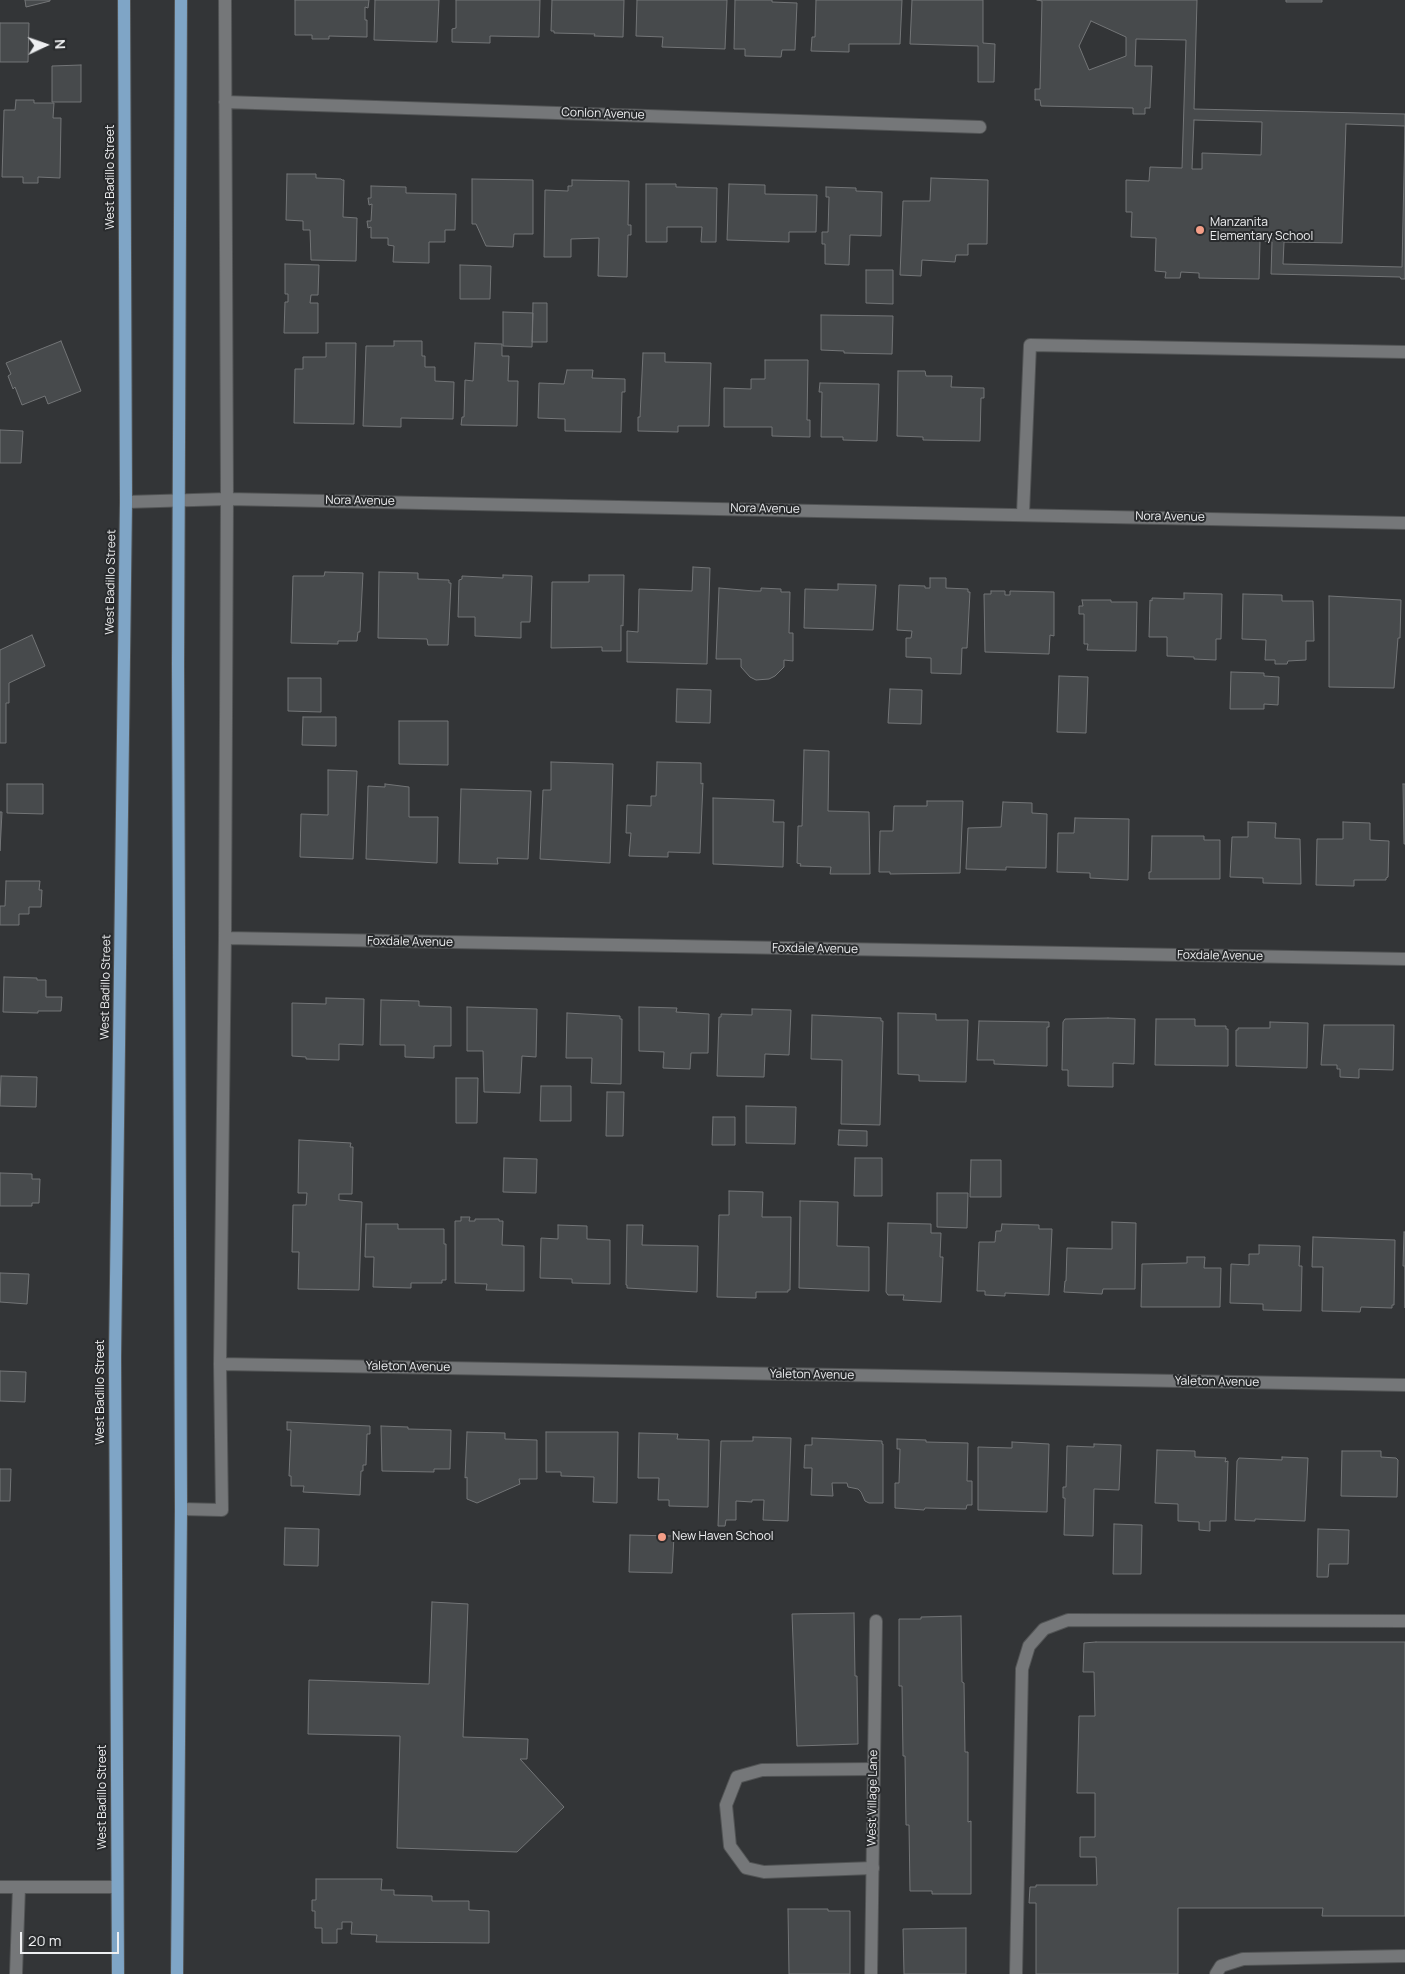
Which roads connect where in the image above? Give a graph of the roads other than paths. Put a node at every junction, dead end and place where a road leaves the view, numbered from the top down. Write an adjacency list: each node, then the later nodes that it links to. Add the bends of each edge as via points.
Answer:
1 (124, 0): 9 (main road, West Badillo Street)
2 (181, 0): 8 (main road)
3 (225, 0): 4 (street)
4 (225, 102): 5 (street, Conlon Avenue); 7 (street)
5 (980, 127)
6 (1405, 352): 10 (street, via 1030,345)
7 (227, 498): 8 (street, Nora Avenue); 10 (street, Nora Avenue); 12 (street)
8 (178, 501): 9 (street, Nora Avenue); 16 (main road)
9 (126, 502): 23 (main road, West Badillo Street, via 115,1357)
10 (1023, 514): 11 (street, Nora Avenue)
11 (1405, 523)
12 (225, 938): 13 (street, Foxdale Avenue); 14 (street)
13 (1405, 959)
14 (220, 1364): 15 (street, Yaleton Avenue); 16 (street, via 222,1510)
15 (1405, 1385)
16 (181, 1509): 27 (main road)
17 (876, 1621): 19 (street, West Village Lane)
18 (1405, 1621): 29 (street, via 1068,1620 1044,1630 1029,1646 1022,1669)
19 (874, 1769): 20 (street, West Village Lane); 20 (street, via 762,1770 737,1777 726,1805 730,1846 746,1868 764,1872)
20 (872, 1868): 28 (street, West Village Lane)
21 (0, 1887): 22 (street)
22 (20, 1887): 23 (street); 25 (street)
23 (117, 1887): 26 (main road, West Badillo Street)
24 (1405, 1956): 30 (street, via 1243,1959 1221,1966)
25 (16, 1974)
26 (118, 1974)
27 (177, 1974)
28 (871, 1974)
29 (1016, 1974)
30 (1216, 1974)

